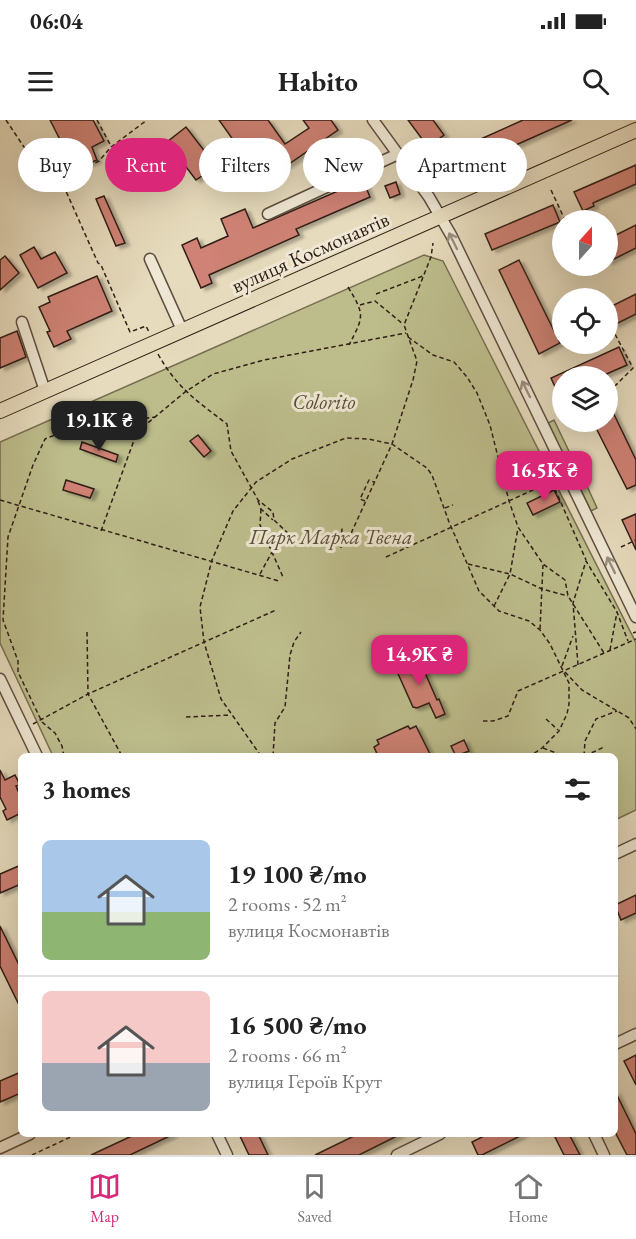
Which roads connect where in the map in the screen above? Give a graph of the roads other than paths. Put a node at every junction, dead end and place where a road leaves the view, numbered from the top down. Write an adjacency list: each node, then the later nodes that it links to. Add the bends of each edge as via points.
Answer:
1 (373, 120): 3 (street)
2 (636, 130): 7 (main road, вулиця Космонавтів)
3 (396, 151)
4 (396, 155): 6 (street)
5 (425, 192): 7 (street)
6 (268, 214)
7 (440, 216): 10 (main road, вулиця Космонавтів); 13 (street, one-way to 7)
8 (150, 259): 10 (street)
9 (22, 322): 11 (street)
10 (182, 330): 11 (main road, вулиця Космонавтів)
11 (45, 391): 12 (main road, вулиця Космонавтів)
12 (0, 411)
13 (636, 617)
14 (0, 679): 15 (street)
15 (36, 753)
16 (636, 843): 17 (street)
17 (618, 852)
18 (636, 1034): 19 (street)
19 (618, 1043)
20 (24, 1137): 24 (street)
21 (218, 1137): 25 (street)
22 (434, 1137): 26 (street)
23 (595, 1137): 27 (street)
24 (0, 1148)
25 (227, 1155)
26 (397, 1155)
27 (604, 1155)

